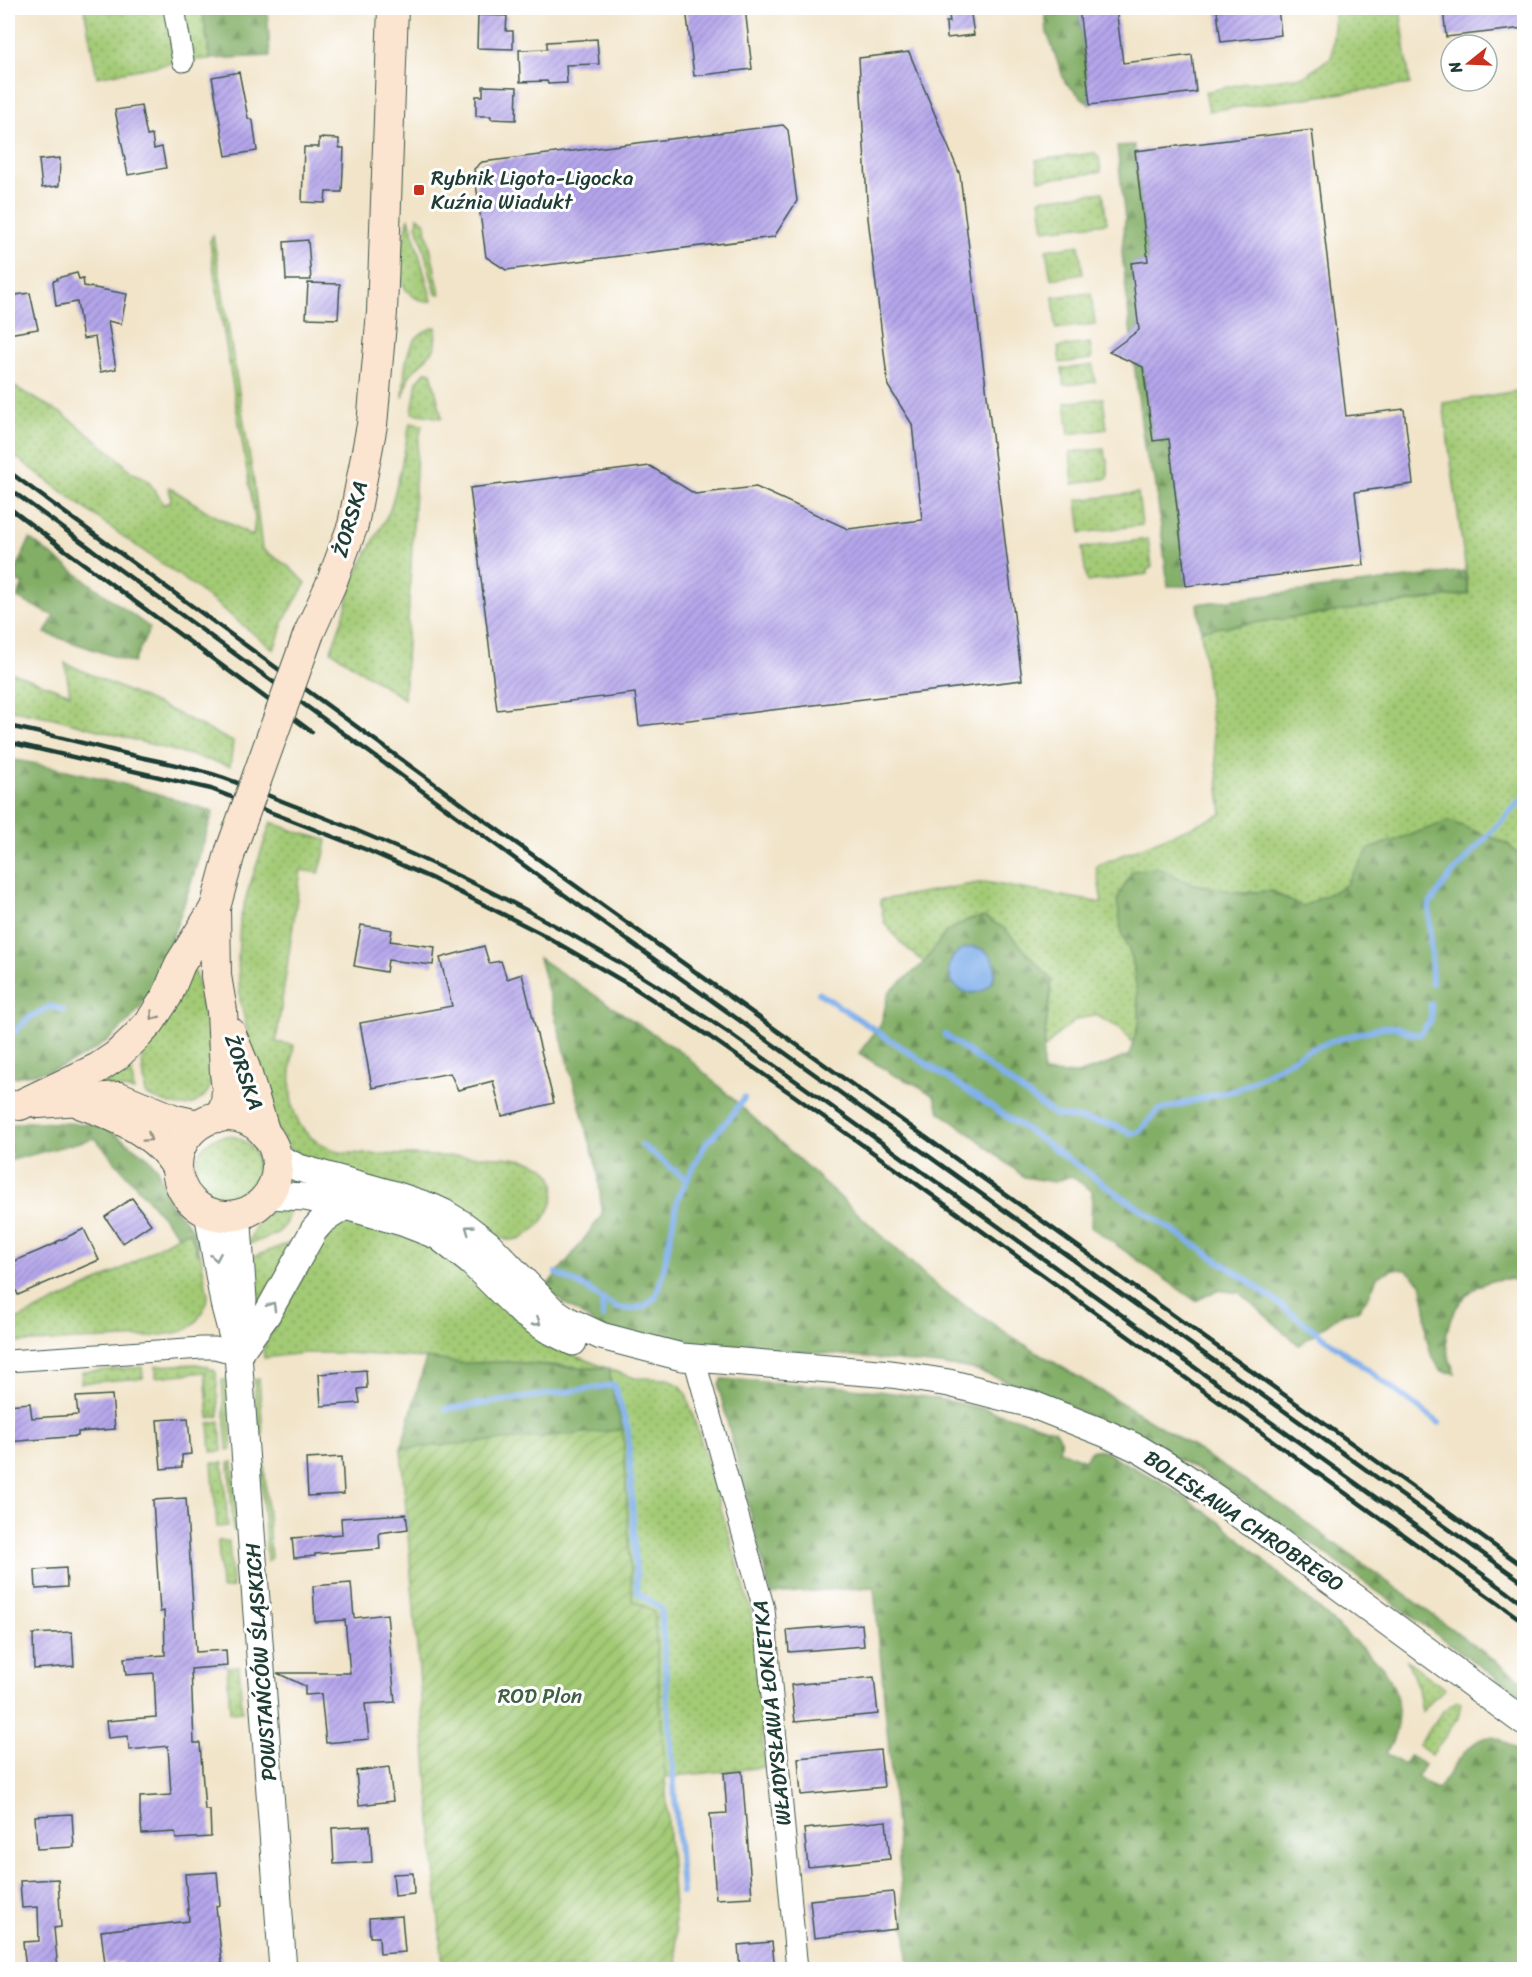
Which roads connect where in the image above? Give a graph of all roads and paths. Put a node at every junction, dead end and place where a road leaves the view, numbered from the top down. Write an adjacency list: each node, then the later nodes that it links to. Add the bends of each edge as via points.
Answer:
1 (174, 8): 3 (street)
2 (393, 8): 4 (main road, ŻORSKA, bridge, via 381,323 372,425 352,525 309,633)
3 (183, 61)
4 (214, 908): 5 (main road, ŻORSKA, via 216,976); 7 (main road, one-way to 7, via 180,964 167,996 136,1037 98,1068)
5 (222, 1011): 8 (main road, ŻORSKA, via 226,1102); 9 (main road, ŻORSKA)
6 (74, 1101): 7 (main road); 8 (main road, via 119,1096 175,1120); 10 (main road, one-way to 10, via 125,1122 161,1146)
7 (14, 1106)
8 (209, 1121): 9 (main road, via 243,1119 259,1128); 10 (main road, via 182,1144)
9 (270, 1143): 11 (main road, via 276,1171); 16 (street, BOLESŁAWA CHROBREGO, one-way to 9, via 616,1341 569,1321 462,1224 438,1210 395,1195 299,1168 284,1161)
10 (177, 1168): 13 (main road, via 184,1191)
11 (267, 1195): 12 (street, BOLESŁAWA CHROBREGO, via 305,1197); 14 (main road)
12 (345, 1206): 15 (street, one-way to 12, via 267,1314 314,1230); 16 (street, BOLESŁAWA CHROBREGO, one-way to 16, via 438,1236 523,1313 574,1342 603,1354 644,1361)
13 (207, 1212): 14 (main road); 15 (street, POWSTAŃCÓW ŚLĄSKICH, one-way to 15)
14 (240, 1214): 15 (street, POWSTAŃCÓW ŚLĄSKICH, via 243,1300)
15 (238, 1354): 17 (street, via 202,1348); 19 (street, POWSTAŃCÓW ŚLĄSKICH)
16 (688, 1357): 18 (street, BOLESŁAWA CHROBREGO, via 880,1373 948,1383 1031,1404 1107,1434 1160,1461 1241,1515); 20 (street, WŁADYSŁAWA ŁOKIETKA, via 764,1610)
17 (8, 1361)
18 (1524, 1722)
19 (283, 1970)
20 (797, 1970)

